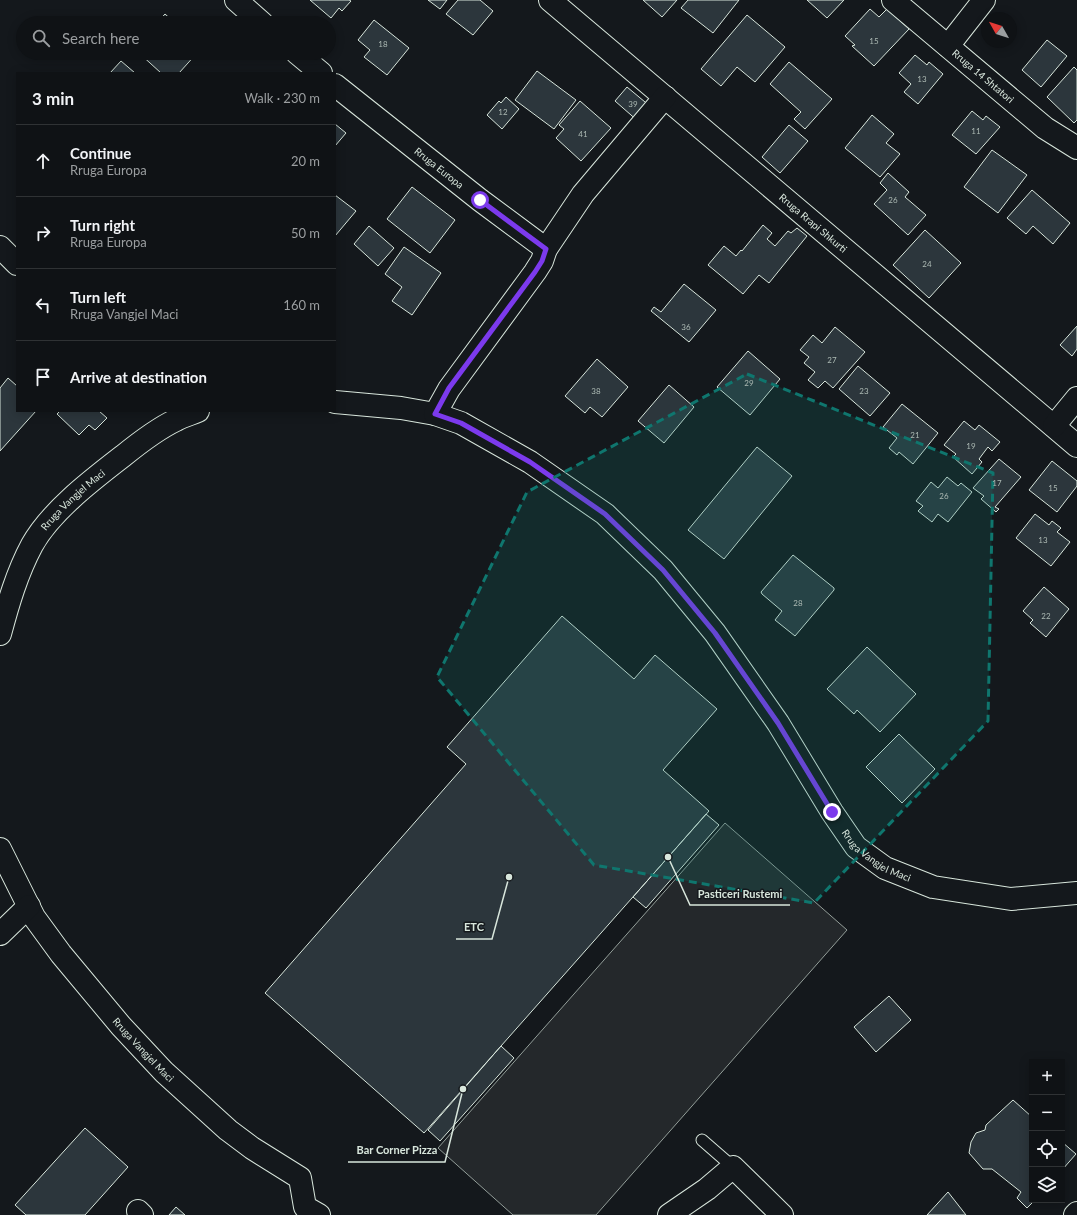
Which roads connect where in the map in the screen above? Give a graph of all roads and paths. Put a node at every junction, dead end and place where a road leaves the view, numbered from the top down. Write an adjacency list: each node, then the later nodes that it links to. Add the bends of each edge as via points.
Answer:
1 (236, 0): 5 (street)
2 (550, 0): 10 (street, Rruga Rrapi Shkurti)
3 (893, 0): 6 (street, Rruga 14 Shtatori)
4 (984, 0): 6 (street)
5 (254, 16)
6 (948, 46): 11 (street, Rruga 14 Shtatori, via 1045,128)
7 (305, 60): 8 (street)
8 (320, 72)
9 (336, 86): 13 (street, Rruga Europa)
10 (665, 97): 13 (street, via 583,194); 20 (street, Rruga Rrapi Shkurti)
11 (1077, 148)
12 (0, 247): 14 (street)
13 (546, 249): 18 (street, via 535,272 449,388)
14 (16, 263)
15 (1077, 398): 20 (street)
16 (336, 402): 18 (street, Rruga Vangjel Maci)
17 (191, 412): 19 (street, Rruga Vangjel Maci)
18 (435, 414): 24 (street, Rruga Vangjel Maci, via 461,423 530,462 605,514 663,570 715,633 778,723 856,847 885,868 933,887 1011,899)
19 (171, 415): 22 (street, Rruga Vangjel Maci, via 91,481 50,520 32,544 18,574)
20 (1054, 426): 21 (street, Rruga Rrapi Shkurti)
21 (1077, 446)
22 (0, 634)
23 (0, 849): 25 (street, Rruga Vangjel Maci)
24 (1077, 893)
25 (29, 906): 26 (street); 29 (street, Rruga Vangjel Maci, via 61,954 149,1057 240,1139 300,1178)
26 (0, 934)
27 (702, 1140): 28 (lane)
28 (733, 1167): 30 (street); 31 (street)
29 (306, 1212)
30 (669, 1215)
31 (782, 1215)

